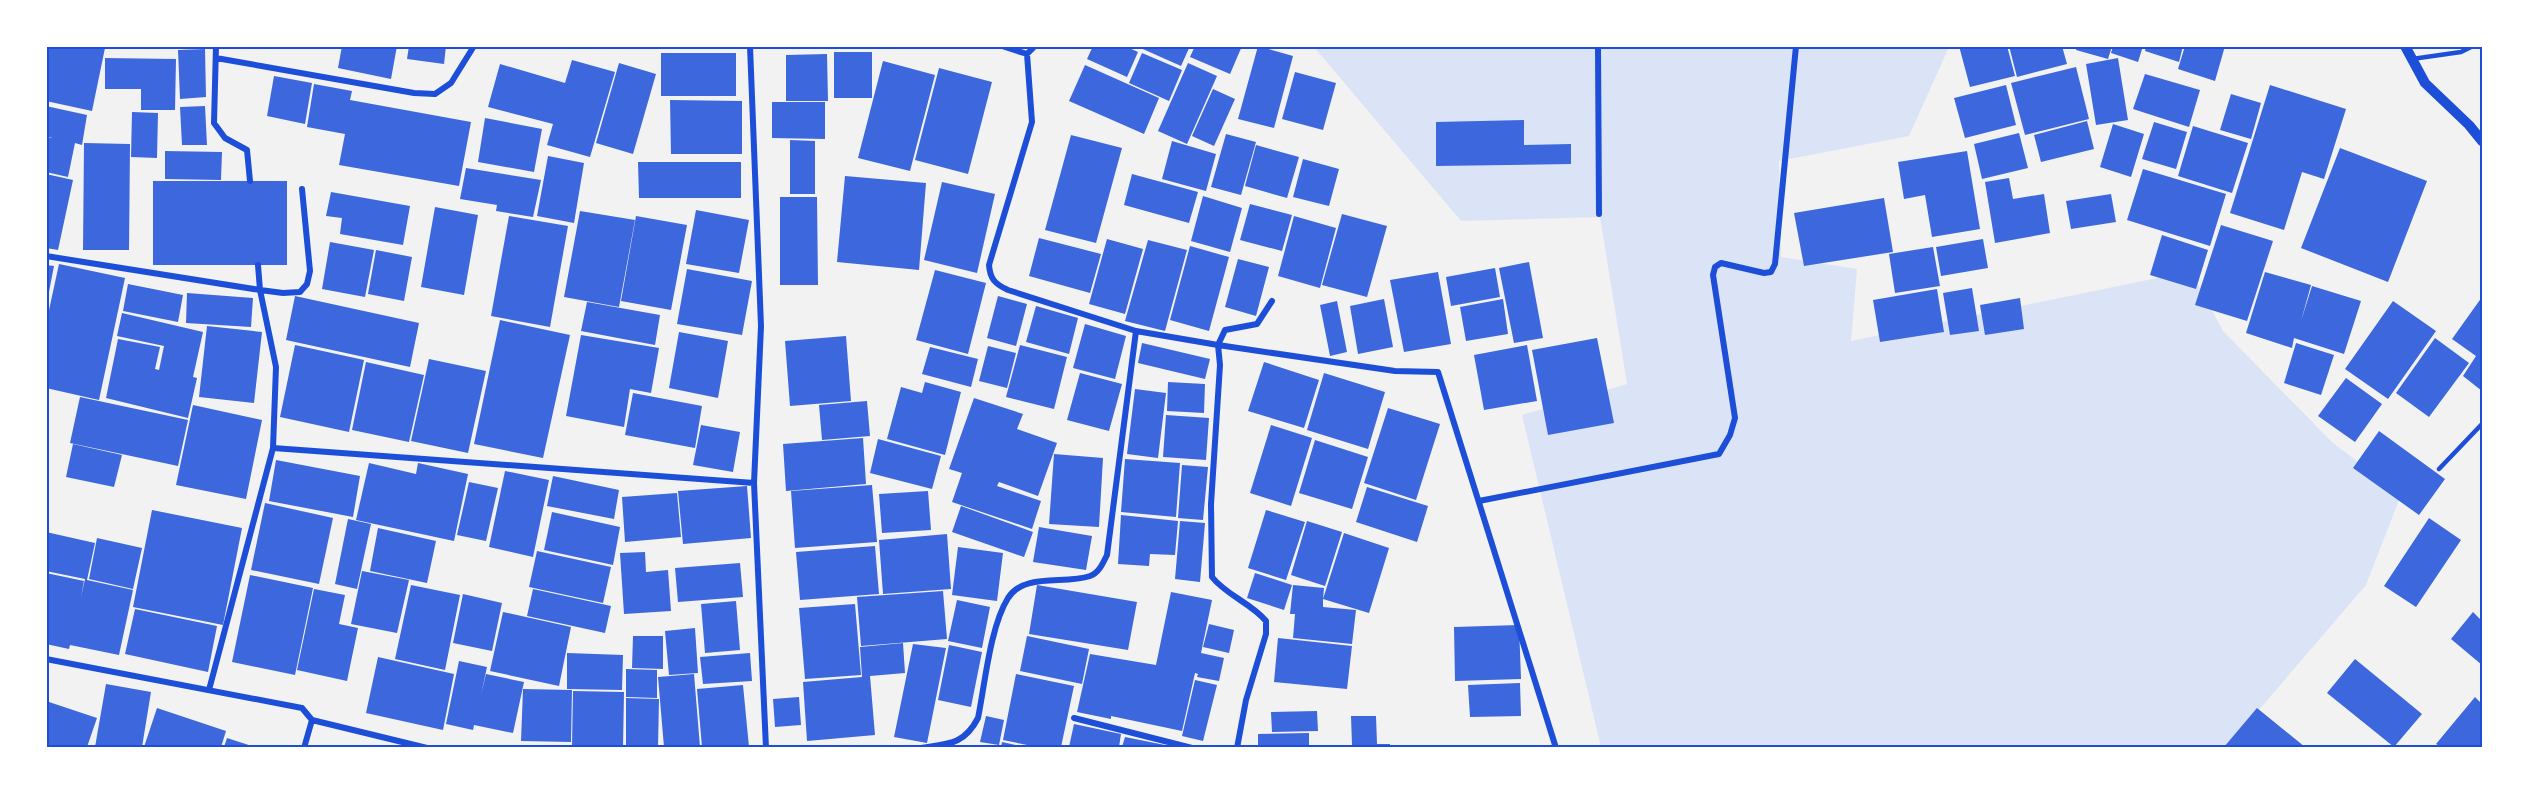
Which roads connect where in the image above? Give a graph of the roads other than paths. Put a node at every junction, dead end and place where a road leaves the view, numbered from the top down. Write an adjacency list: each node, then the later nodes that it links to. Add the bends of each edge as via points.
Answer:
1 (216, 46): 11 (street)
2 (474, 46): 11 (street, via 451,82 435,94)
3 (750, 46): 26 (street, via 761,326)
4 (1002, 46): 10 (street)
5 (1035, 46): 10 (street)
6 (1598, 46): 16 (street)
7 (1796, 46): 27 (street, via 1775,264 1771,272 1764,273 1721,263 1713,275 1735,418 1719,454)
8 (2405, 46): 12 (street)
9 (2473, 46): 12 (lane, via 2462,52)
10 (1027, 54): 21 (street, via 1032,122 989,265 990,276 996,285 1008,290)
11 (216, 58): 14 (street, via 214,123 225,138 247,150)
12 (2412, 59): 13 (street, via 2425,82)
13 (2482, 141)
14 (250, 181)
15 (302, 189): 19 (street, via 310,271 307,284 300,292)
16 (1599, 214)
17 (46, 256): 19 (street)
18 (258, 265): 19 (street)
19 (260, 290): 24 (street, via 276,367)
20 (1272, 301): 22 (street, via 1257,324 1225,330)
21 (1136, 331): 22 (street); 35 (street, via 1107,555 1101,568 1091,576 1022,584 1009,597 997,623 973,729 957,742)
22 (1218, 345): 27 (street, via 1395,371 1438,372); 37 (street, via 1212,577 1266,621)
23 (2482, 424): 25 (lane)
24 (273, 447): 26 (street); 29 (street)
25 (2439, 469)
26 (754, 483): 34 (street)
27 (1479, 501): 38 (street)
28 (46, 659): 29 (street)
29 (209, 690): 31 (street, via 302,708)
30 (1074, 718): 36 (street)
31 (312, 720): 32 (street); 33 (street)
32 (304, 747)
33 (427, 747)
34 (766, 747)
35 (921, 747)
36 (1192, 747)
37 (1237, 747)
38 (1556, 747)

